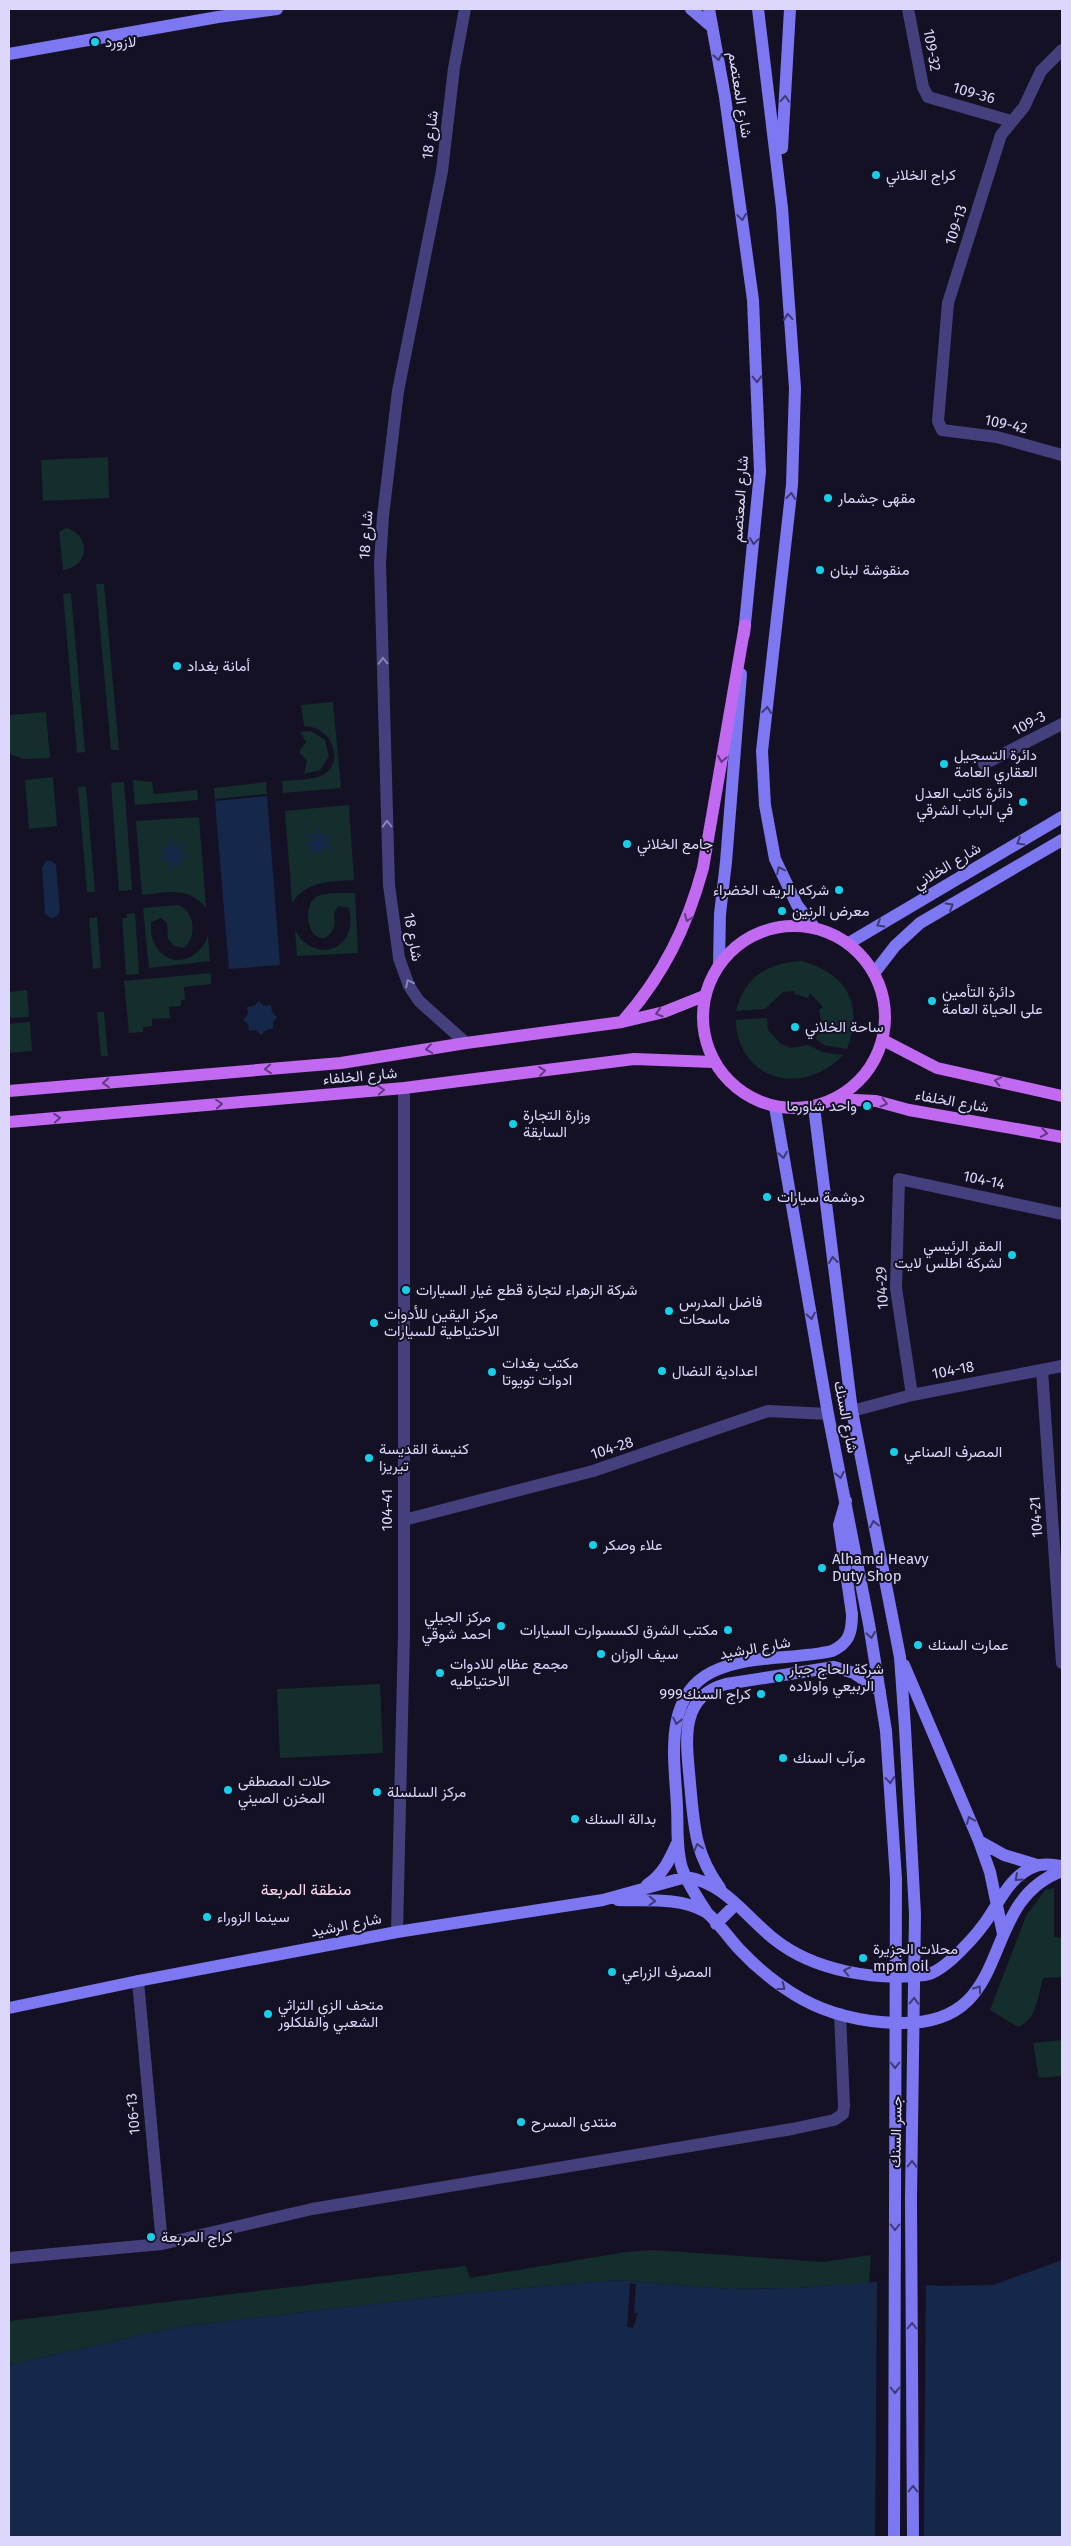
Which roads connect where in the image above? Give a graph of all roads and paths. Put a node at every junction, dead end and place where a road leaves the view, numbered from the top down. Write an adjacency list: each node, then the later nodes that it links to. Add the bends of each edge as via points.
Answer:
1 (277, 9): 10 (main road)
2 (465, 9): 28 (street, شارع 18, one-way to 2, via 419,1001 409,986 399,958 389,885 380,563 398,391 442,171 454,68)
3 (691, 9): 8 (main road)
4 (709, 9): 8 (main road, شارع المعتصم)
5 (758, 9): 13 (main road, شارع المعتصم)
6 (790, 9): 13 (main road, one-way to 6)
7 (908, 9): 11 (street, 109-32, via 922,87)
8 (712, 27): 16 (main road, شارع المعتصم, one-way to 16, via 753,300 760,472)
9 (1062, 50): 12 (street, 109-13, via 1041,71 1024,107)
10 (9, 54)
11 (928, 96): 12 (street, 109-36)
12 (1011, 121): 14 (street, 109-13, via 1002,135 948,303 938,421)
13 (779, 183): 21 (main road, شارع المعتصم, one-way to 13, via 797,905 775,859 763,778 762,751 792,485 794,388)
14 (942, 430): 15 (street, 109-42, via 997,437)
15 (1062, 455)
16 (745, 625): 23 (main road, شارع المعتصم, via 720,914); 26 (main road, one-way to 26, via 703,868 693,905 667,963)
17 (1062, 724): 18 (street, 109-3)
18 (984, 764)
19 (1062, 817): 22 (main road, شارع الخلاني, one-way to 22)
20 (1062, 840): 24 (main road, one-way to 20, via 895,946 920,923)
21 (814, 927): 22 (main road); 23 (main road, via 778,926 770,929 745,939)
22 (849, 943): 24 (main road)
23 (719, 964): 25 (main road)
24 (875, 972): 27 (main road, via 886,1006)
25 (704, 996): 26 (main road, شارع الخلفاء, one-way to 26, via 664,1012); 29 (main road, via 702,1030)
26 (622, 1022): 28 (main road, شارع الخلفاء)
27 (883, 1040): 32 (main road, شارع الخلفاء, one-way to 27, via 937,1068); 33 (main road, via 873,1064 862,1078)
28 (466, 1043): 31 (main road, شارع الخلفاء, one-way to 31, via 341,1063)
29 (713, 1062): 30 (main road, شارع الخلفاء, one-way to 29, via 634,1059); 34 (main road, via 729,1083 750,1099)
30 (404, 1088): 36 (main road, شارع الخلفاء, one-way to 30); 46 (street, 104-41)
31 (9, 1091)
32 (1062, 1096)
33 (836, 1099): 35 (main road); 37 (main road, شارع الخلفاء, one-way to 37, via 876,1101 909,1110)
34 (775, 1107): 35 (main road); 44 (main road, شارع السنك, one-way to 44)
35 (814, 1107): 43 (main road, شارع السنك, one-way to 35)
36 (9, 1122)
37 (1062, 1137)
38 (899, 1179): 39 (street, 104-14); 42 (street, 104-29, via 896,1288)
39 (1062, 1214)
40 (1062, 1366): 41 (street, 104-18)
41 (1042, 1370): 42 (street, 104-18); 48 (street, 104-21)
42 (912, 1395): 43 (street, 104-18)
43 (852, 1411): 47 (main road, شارع السنك, one-way to 43)
44 (828, 1414): 45 (main road, شارع السنك, one-way to 45); 46 (street, 104-28, via 768,1411 593,1471)
45 (846, 1501): 49 (main road, شارع السنك, one-way to 49); 52 (main road, شارع الرشيد, one-way to 52, via 839,1525 852,1614 849,1638 843,1646 832,1651 722,1668 702,1678 689,1691 677,1716 674,1741)
46 (404, 1520): 65 (street, 104-41)
47 (900, 1657): 50 (main road, شارع السنك); 53 (main road, one-way to 47)
48 (1062, 1662)
49 (880, 1691): 51 (main road, شارع السنك); 59 (main road, one-way to 49, via 702,1860 696,1842 686,1742 689,1720 700,1700 716,1687 726,1684 834,1667 854,1673)
50 (905, 1728): 73 (main road, جسر السنك, one-way to 50, bridge, via 911,2199 915,1914)
51 (886, 1732): 72 (main road, جسر السنك, one-way to 72, bridge, via 896,1879)
52 (678, 1838): 57 (main road, شارع الرشيد); 58 (main road, via 660,1876)
53 (979, 1842): 54 (main road, via 1004,1855); 62 (main road, via 990,1872)
54 (1037, 1865): 55 (main road); 62 (main road, شارع الرشيد, one-way to 62, via 1016,1879)
55 (1062, 1866)
56 (1062, 1871): 66 (main road, شارع الرشيد, via 1034,1885)
57 (686, 1878): 58 (main road, شارع الرشيد); 59 (main road, شارع الرشيد, via 699,1879); 63 (main road, شارع الرشيد)
58 (640, 1890): 60 (main road, شارع الرشيد)
59 (721, 1890): 61 (main road, شارع الرشيد)
60 (603, 1900): 63 (main road, شارع الرشيد, one-way to 63, via 681,1903); 65 (main road, شارع الرشيد)
61 (736, 1904): 62 (main road, شارع الرشيد, one-way to 61, via 965,1948 943,1967 927,1975 875,1976 826,1966 798,1954 774,1940); 64 (main road)
62 (996, 1906): 66 (main road)
63 (706, 1911): 64 (main road, شارع الرشيد)
64 (716, 1924): 69 (main road, شارع الرشيد, one-way to 69, via 757,1967 786,1990 816,2007)
65 (397, 1932): 67 (main road, شارع الرشيد)
66 (1003, 1934): 69 (main road, شارع الرشيد, one-way to 66, via 883,2022 908,2023 940,2018 964,2006 975,1994 986,1978)
67 (138, 1981): 68 (main road, شارع الرشيد); 70 (street, 106-13)
68 (9, 2008)
69 (840, 2014): 70 (street, via 844,2106 843,2114 834,2120 312,2209)
70 (162, 2244): 71 (street)
71 (9, 2258)
72 (894, 2537)
73 (913, 2537)

